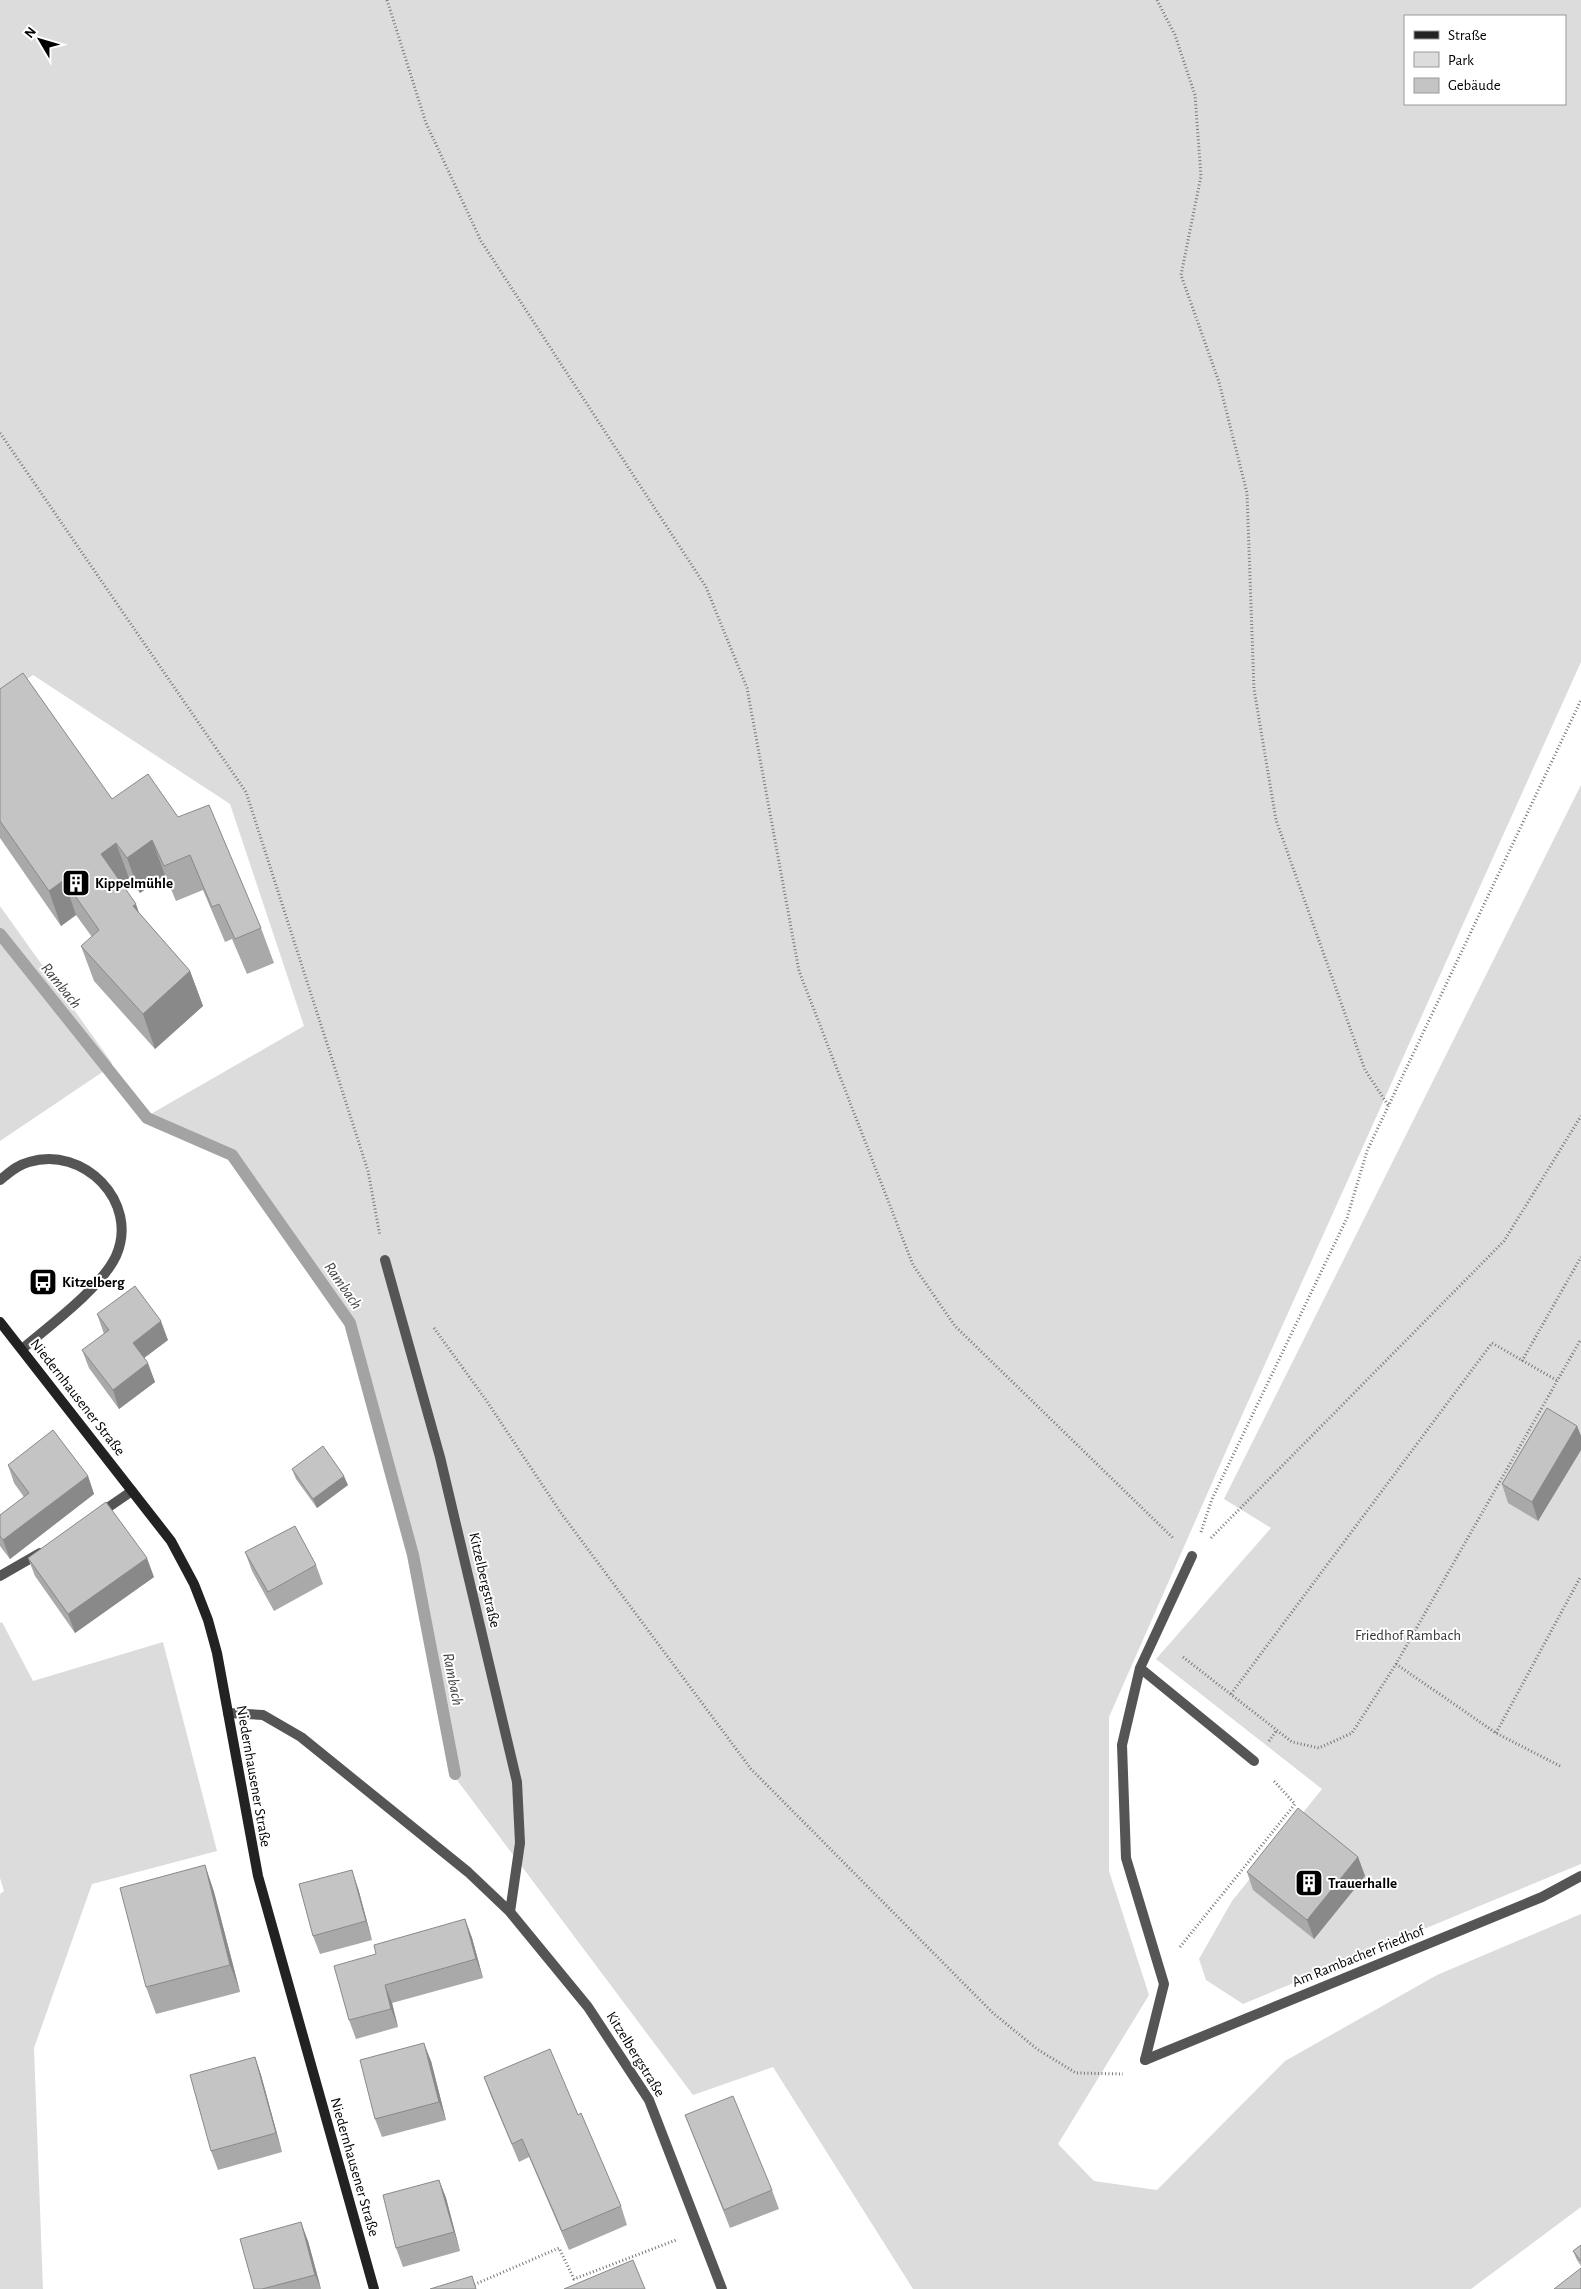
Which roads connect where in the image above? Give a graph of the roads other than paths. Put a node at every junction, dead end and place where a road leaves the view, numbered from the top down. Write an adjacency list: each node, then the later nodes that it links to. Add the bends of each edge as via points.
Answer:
1 (0, 1180): 4 (street, via 28,1162 64,1160 81,1166 108,1188 120,1221 121,1238 108,1270)
2 (384, 1260): 14 (street, Kitzelbergstraße, via 440,1457 517,1782 520,1843)
3 (0, 1322): 4 (main road, Niedernhausener Straße)
4 (22, 1349): 5 (main road, Niedernhausener Straße)
5 (132, 1491): 6 (street); 11 (main road, Niedernhausener Straße, via 171,1541 194,1584 217,1653)
6 (93, 1518)
7 (46, 1549): 9 (street)
8 (1192, 1556): 10 (street)
9 (0, 1576)
10 (1140, 1668): 12 (street); 13 (street, Am Rambacher Friedhof, via 1122,1745 1126,1858 1164,1984 1145,2060 1542,1897)
11 (228, 1713): 14 (street, Kitzelbergstraße, via 263,1715 301,1737 468,1872); 15 (main road, Niedernhausener Straße, via 258,1876)
12 (1254, 1761)
13 (1581, 1876)
14 (510, 1912): 16 (street, Kitzelbergstraße, via 588,2007 649,2100)
15 (374, 2289)
16 (722, 2289)

